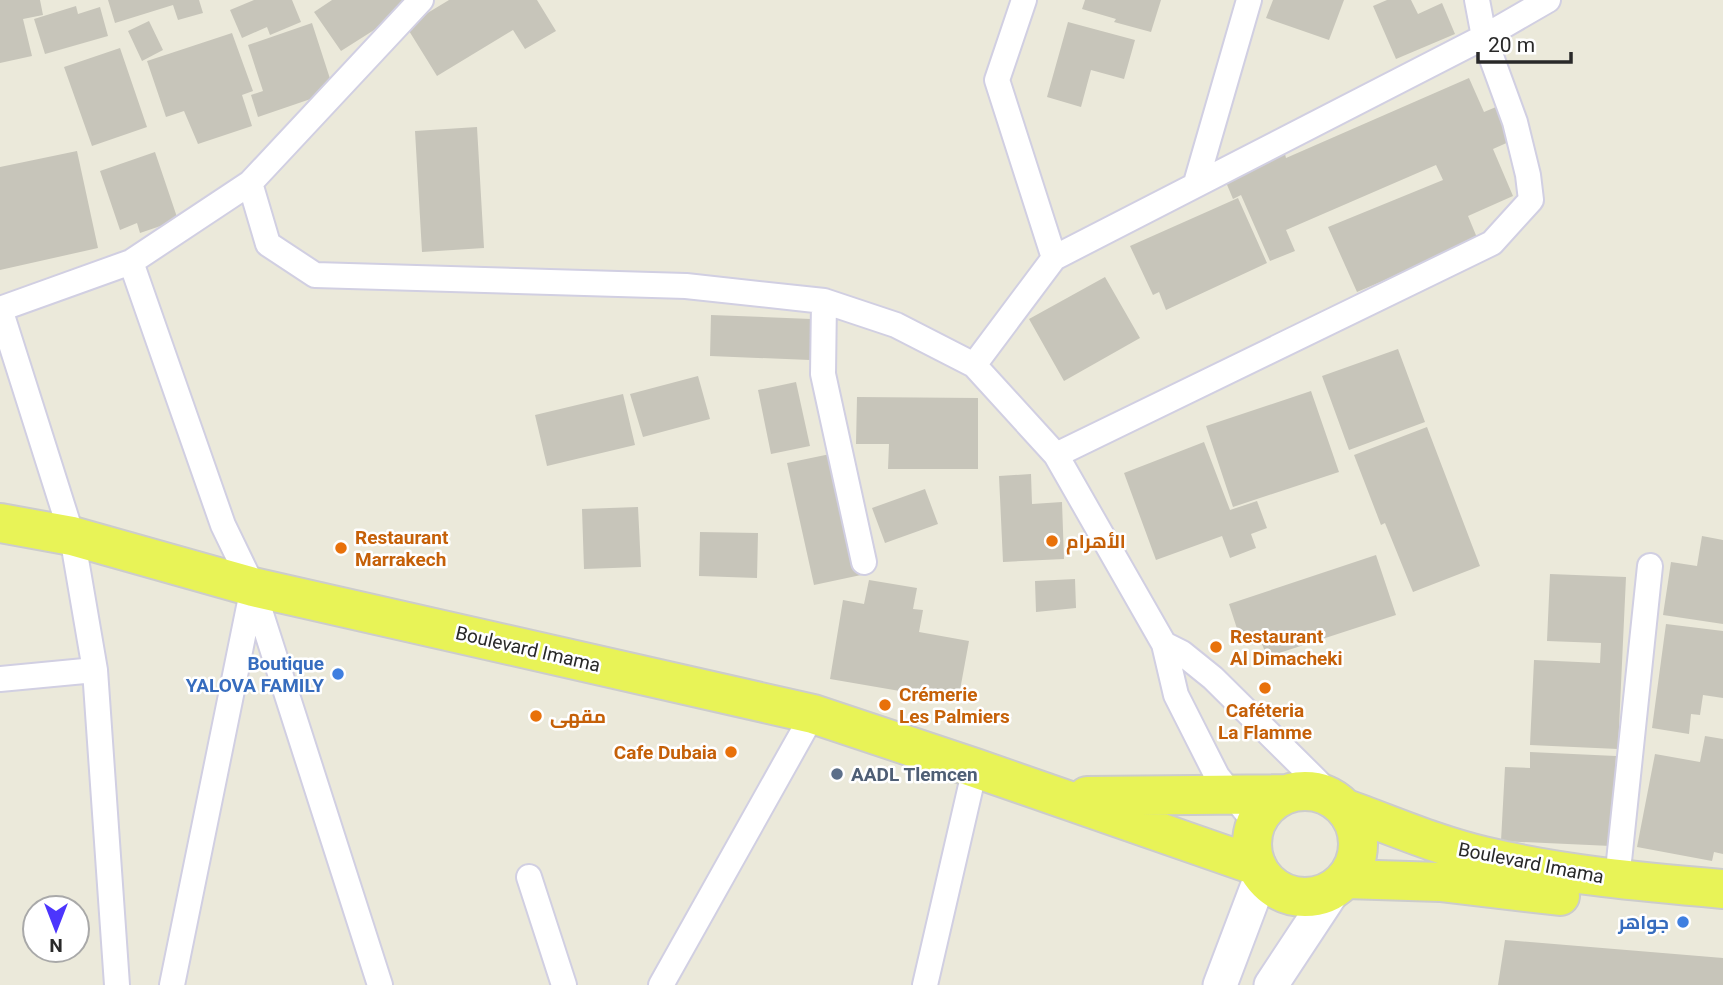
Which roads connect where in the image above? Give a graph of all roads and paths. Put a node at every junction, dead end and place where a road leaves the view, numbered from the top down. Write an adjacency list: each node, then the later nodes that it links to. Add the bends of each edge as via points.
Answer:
1 (421, 0): 7 (street)
2 (1024, 0): 9 (street, via 997,80)
3 (1249, 0): 8 (street)
4 (1476, 0): 6 (street)
5 (1548, 0): 6 (street)
6 (1484, 37): 8 (street); 14 (street, via 1515,122 1531,201 1492,243)
7 (250, 183): 10 (street); 11 (street, via 268,244 315,275 686,286)
8 (1196, 183): 9 (street)
9 (1054, 258): 13 (street)
10 (131, 262): 12 (street); 19 (street, via 223,525)
11 (824, 301): 13 (street, via 895,325); 17 (street, via 823,374)
12 (0, 309): 16 (street)
13 (974, 365): 14 (street)
14 (1056, 455): 20 (street)
15 (0, 523): 16 (main road, Boulevard Imama)
16 (72, 536): 19 (main road, Boulevard Imama); 21 (street)
17 (864, 562)
18 (1650, 566): 30 (street)
19 (253, 587): 23 (main road, Boulevard Imama); 35 (street); 36 (street)
20 (1164, 644): 26 (street, via 1213,678); 27 (street, via 1176,695 1217,776)
21 (95, 670): 22 (street); 34 (street)
22 (0, 679)
23 (813, 714): 24 (main road, Boulevard Imama); 38 (street)
24 (975, 768): 25 (main road, Boulevard Imama); 39 (street)
25 (1050, 795): 27 (main road, Boulevard Imama); 28 (main road, Boulevard Imama)
26 (1340, 803): 27 (main road, via 1318,792 1301,791 1286,794 1263,811); 30 (main road, Boulevard Imama, via 1481,856); 31 (main road, via 1354,821 1358,851 1354,866)
27 (1244, 810): 28 (main road)
28 (1259, 870): 31 (main road, via 1271,885 1296,896 1323,894); 40 (main road)
29 (529, 877): 37 (street)
30 (1617, 880): 32 (main road, Boulevard Imama)
31 (1340, 884): 33 (main road, Boulevard Imama, via 1440,882); 41 (main road)
32 (1723, 889)
33 (1723, 915)
34 (117, 985)
35 (172, 985)
36 (380, 985)
37 (564, 985)
38 (663, 985)
39 (925, 985)
40 (1220, 985)
41 (1271, 985)

